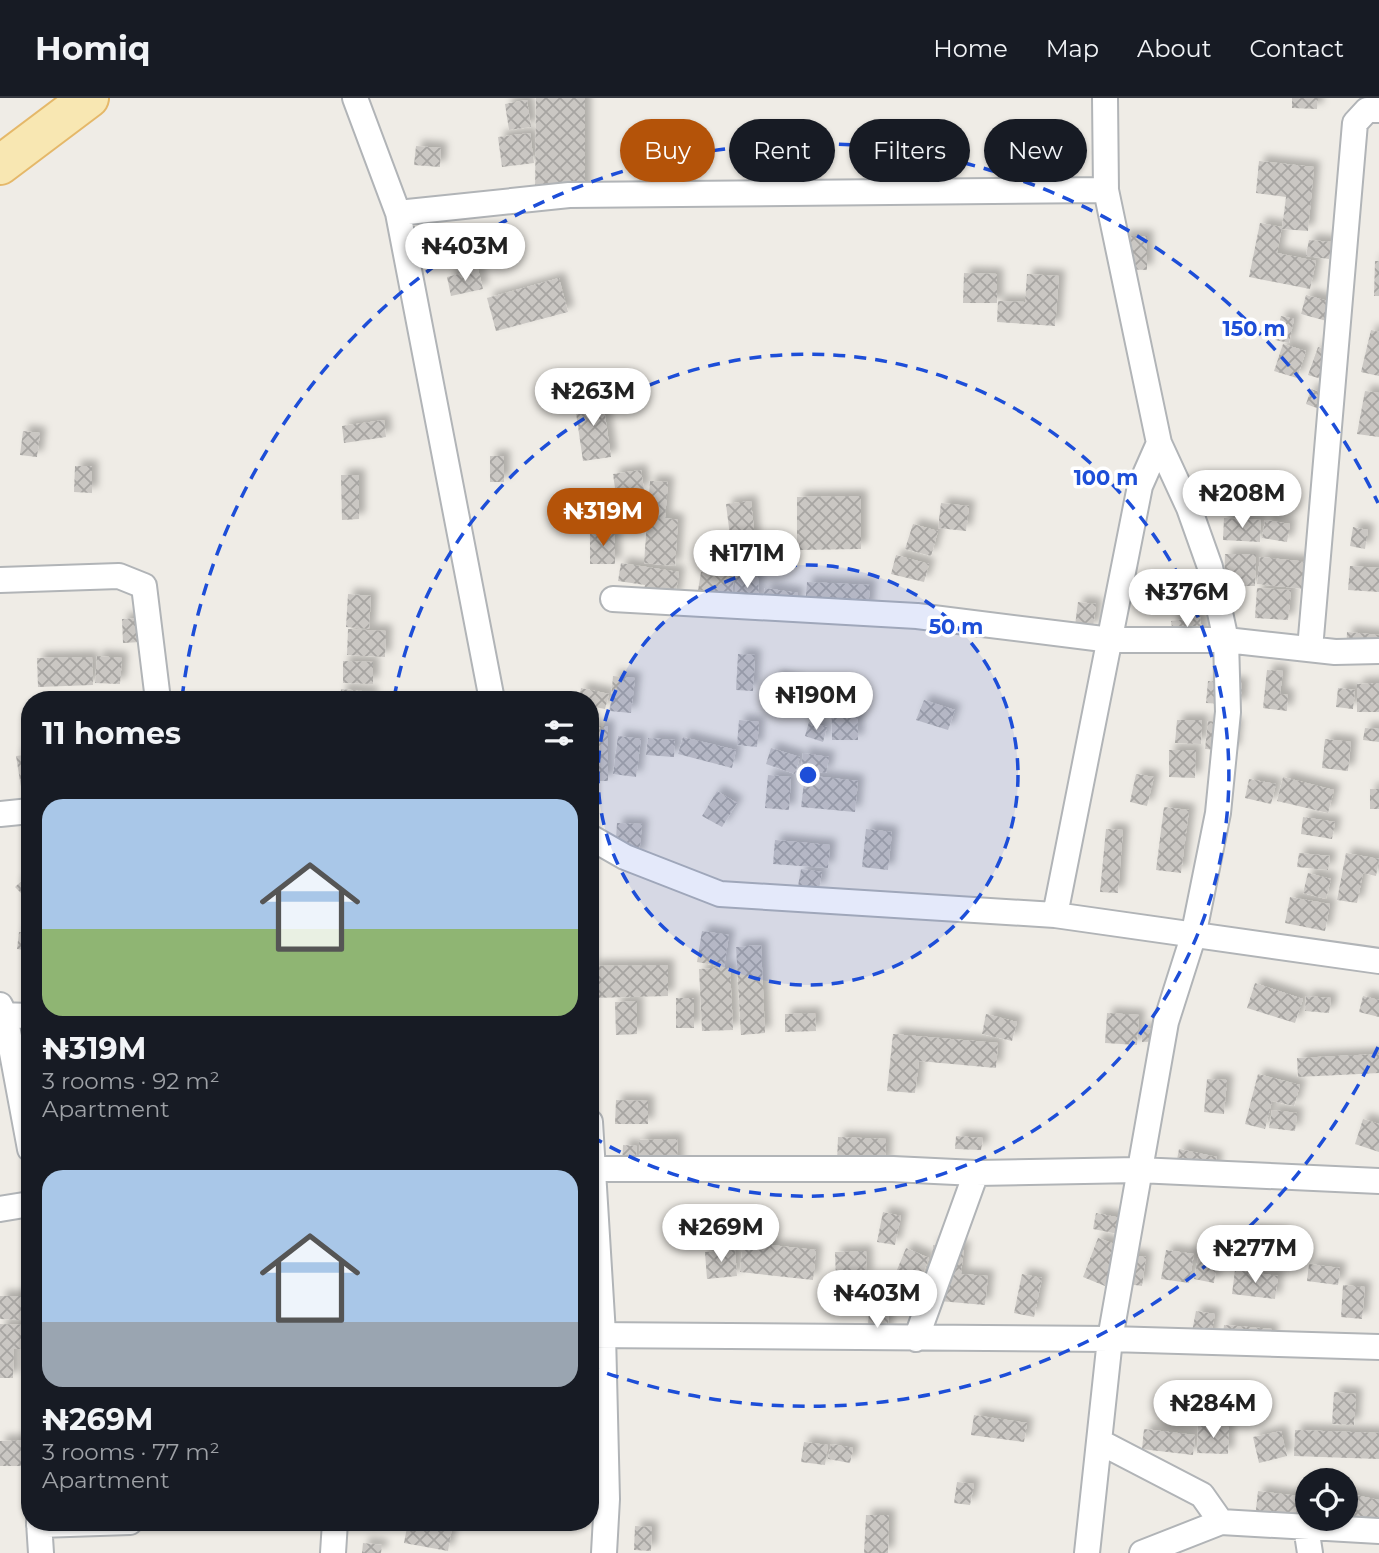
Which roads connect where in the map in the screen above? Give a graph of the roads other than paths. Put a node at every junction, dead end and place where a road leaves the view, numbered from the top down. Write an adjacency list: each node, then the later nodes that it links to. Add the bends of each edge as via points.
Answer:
1 (89, 98): 5 (main road)
2 (355, 98): 7 (street)
3 (1105, 98): 6 (street)
4 (1379, 110): 13 (street, via 1367,110 1355,123)
5 (0, 165)
6 (1106, 190): 7 (street, via 569,195); 8 (street)
7 (398, 213): 16 (street)
8 (1159, 443): 11 (street, via 1140,486); 12 (street, via 1210,567)
9 (0, 580): 15 (street, via 119,576 144,586)
10 (613, 599): 11 (street, via 917,616)
11 (1111, 640): 12 (street); 20 (street)
12 (1226, 640): 13 (street); 21 (street, via 1228,712 1218,813)
13 (1310, 649): 14 (street)
14 (1379, 651)
15 (157, 691)
16 (490, 691)
17 (21, 812): 18 (street)
18 (0, 814)
19 (599, 842): 20 (street, via 625,858 720,894)
20 (1055, 915): 21 (street)
21 (1193, 937): 22 (street); 27 (street, via 1166,1021)
22 (1379, 961)
23 (2, 1012): 24 (street); 25 (street)
24 (21, 1015)
25 (21, 1105)
26 (599, 1169): 28 (street)
27 (1138, 1170): 28 (street); 29 (street); 34 (street)
28 (976, 1173): 33 (street)
29 (1379, 1181)
30 (21, 1206): 31 (street)
31 (0, 1209)
32 (599, 1334): 33 (street)
33 (916, 1339): 34 (street)
34 (1110, 1339): 35 (street); 37 (street)
35 (1379, 1347)
36 (599, 1379): 47 (street, via 607,1499)
37 (1100, 1442): 38 (street, via 1202,1495); 48 (street)
38 (1221, 1522): 39 (street); 49 (street)
39 (1295, 1526)
40 (1358, 1530): 44 (street)
41 (39, 1531): 45 (street)
42 (334, 1531): 46 (street)
43 (1307, 1531): 50 (street)
44 (1379, 1531)
45 (41, 1553)
46 (333, 1553)
47 (604, 1553)
48 (1087, 1553)
49 (1142, 1553)
50 (1310, 1553)

